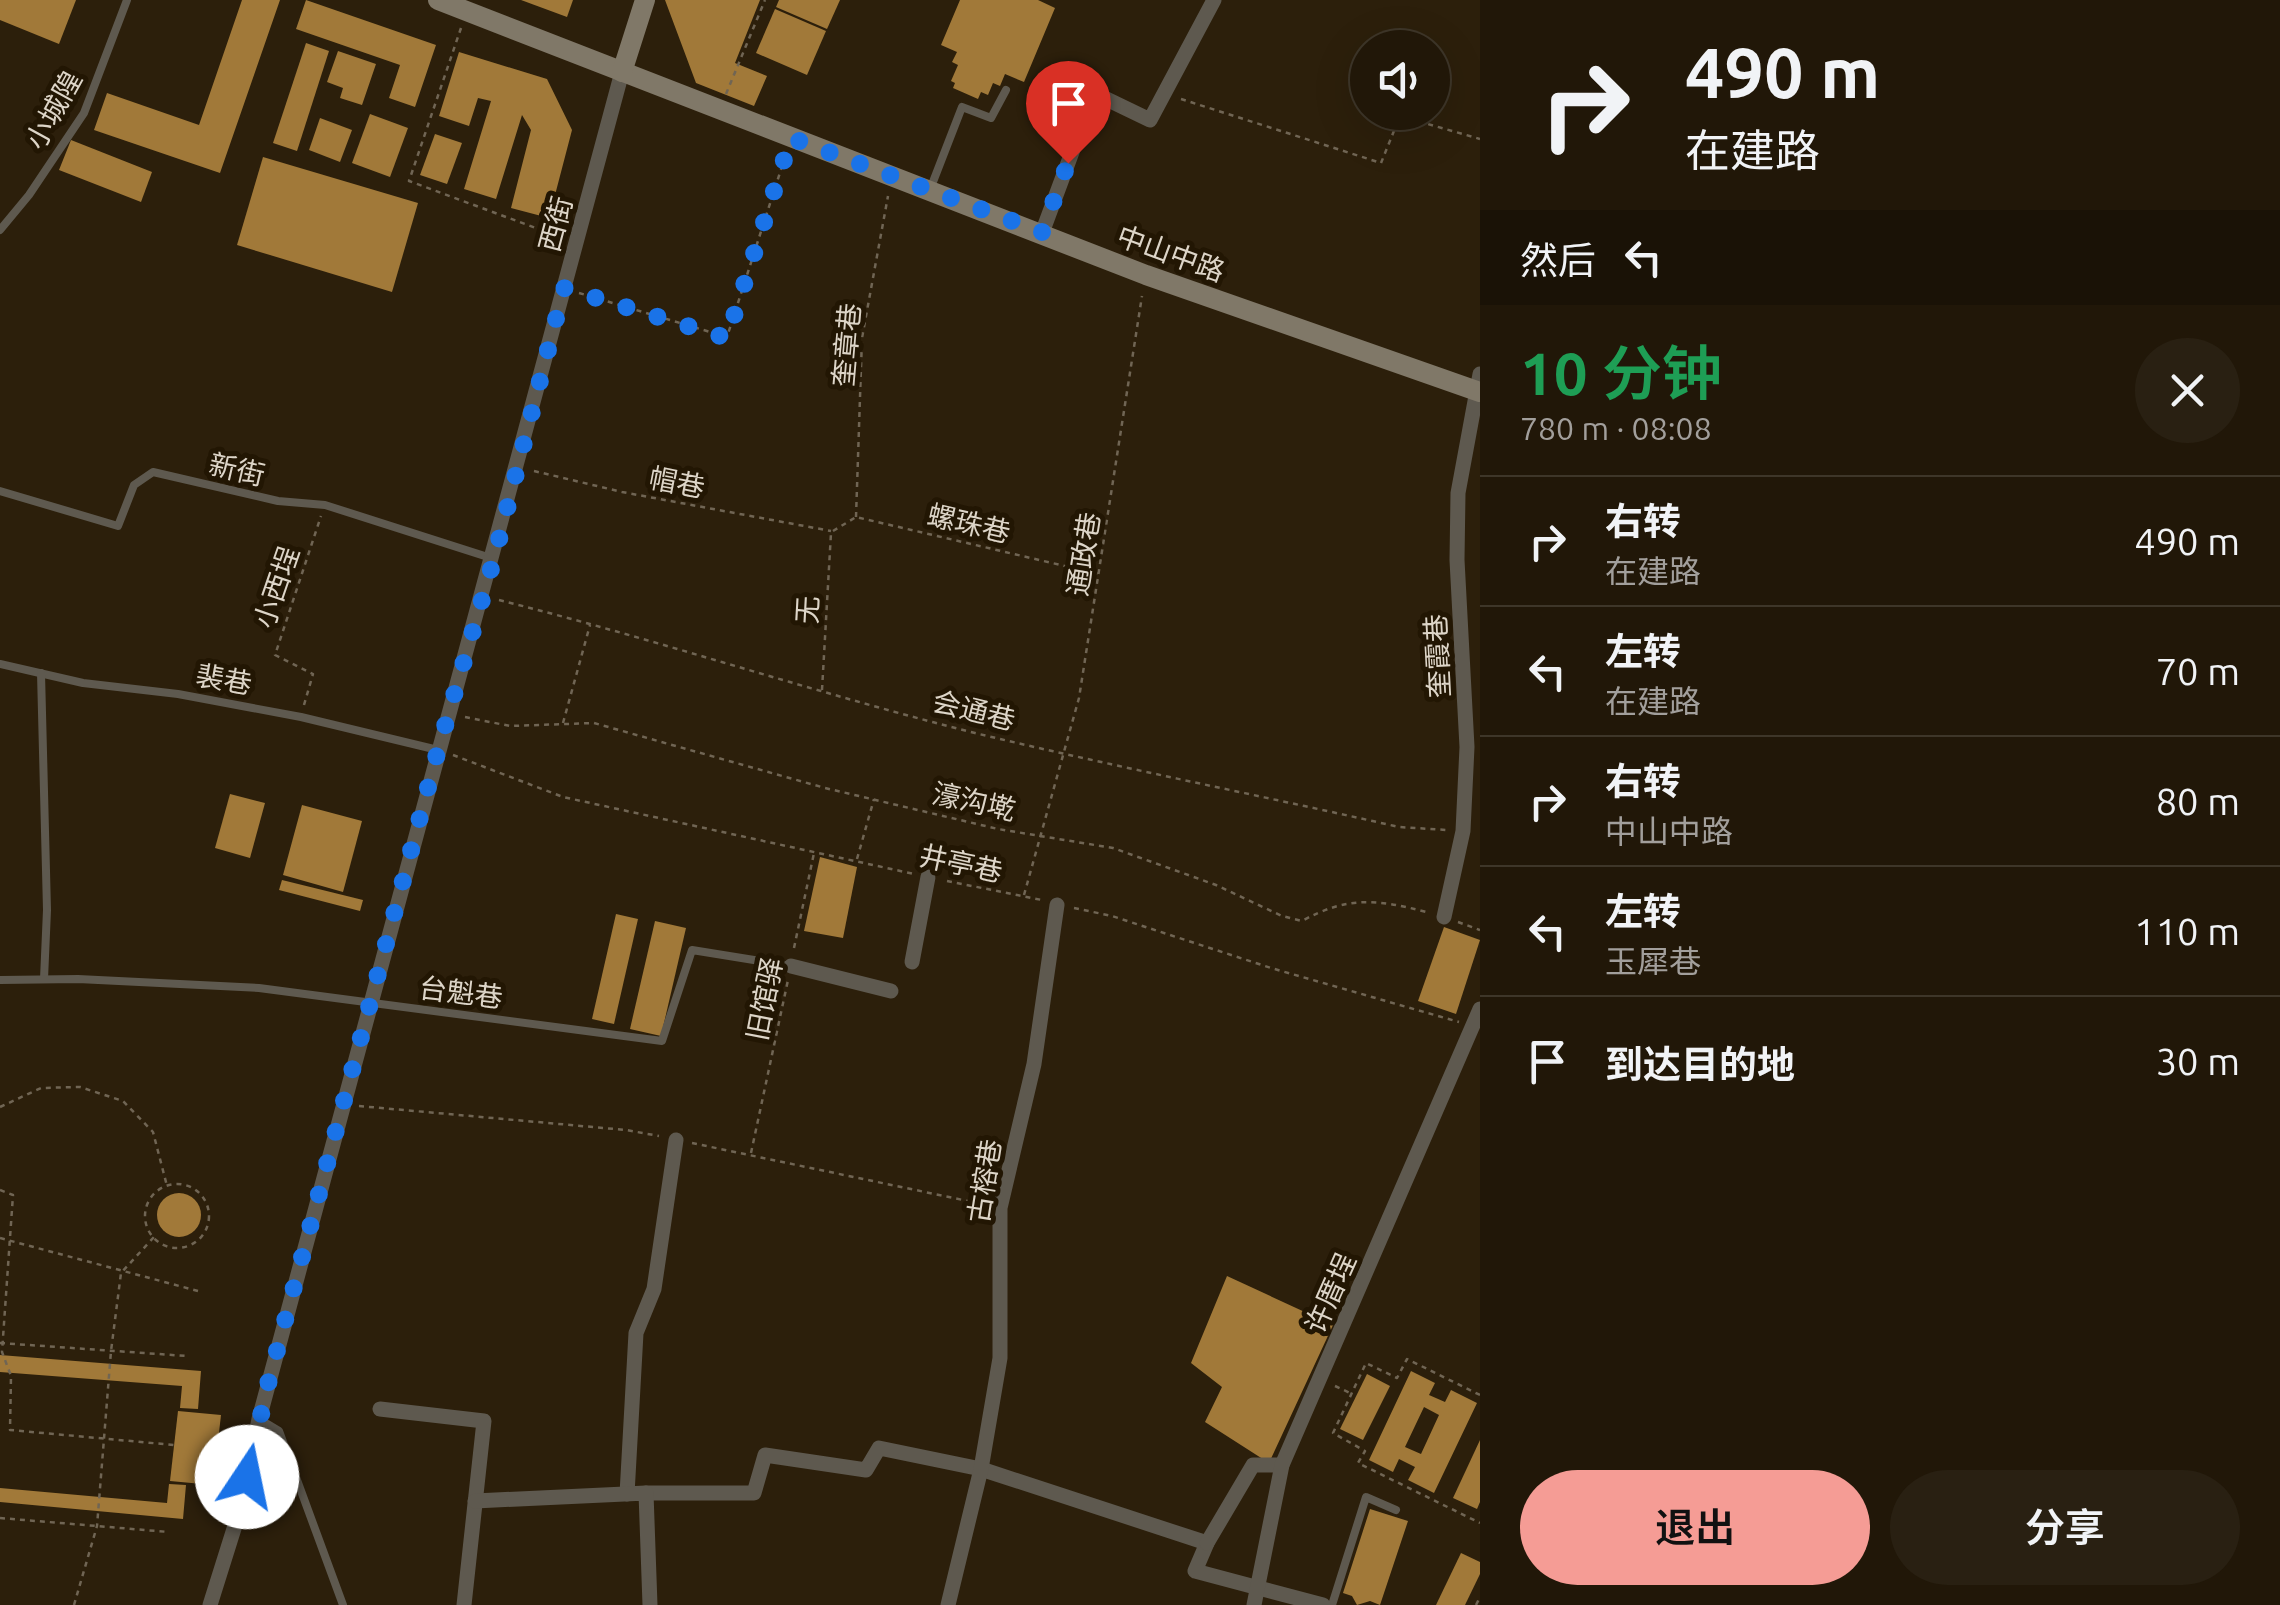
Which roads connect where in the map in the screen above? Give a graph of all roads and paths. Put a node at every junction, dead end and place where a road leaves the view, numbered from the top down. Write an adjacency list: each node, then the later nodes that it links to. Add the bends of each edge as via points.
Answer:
1 (127, 0): 15 (lane, 小城隍, via 84,112)
2 (438, 0): 6 (street, 中山中路)
3 (645, 0): 7 (street)
4 (765, 0): 10 (path)
5 (1214, 0): 9 (street)
6 (466, 11): 7 (street, 中山中路); 17 (path, via 409,181)
7 (622, 72): 10 (street, 中山中路); 17 (street, 西街)
8 (1006, 90): 14 (lane, via 992,118 962,107)
9 (1164, 93): 12 (path, via 1381,163 1400,116); 16 (street, via 1150,120 1094,93)
10 (720, 109): 11 (street, 中山中路)
11 (791, 138): 13 (street, 中山中路); 19 (path, via 727,338)
12 (1480, 139)
13 (891, 178): 14 (street, 中山中路); 24 (path, 奎章巷, via 862,338)
14 (930, 191): 16 (street, 中山中路)
15 (0, 230)
16 (1042, 232): 18 (street, 中山中路)
17 (576, 242): 19 (street, 西街)
18 (1146, 275): 20 (street, 中山中路); 27 (path, 通政巷)
19 (564, 288): 21 (street, 西街)
20 (1479, 386): 39 (street, 奎霞巷, via 1458,493 1467,747)
21 (518, 467): 25 (path, 帽巷); 26 (street, 西街)
22 (0, 492): 23 (lane, 新街, via 118,526 134,485 152,472 278,502)
23 (325, 506): 26 (lane, 新街); 34 (path, 小西埕, via 274,655 313,674)
24 (856, 517): 25 (path); 27 (path, 螺珠巷)
25 (832, 531): 32 (path, 无)
26 (494, 559): 28 (street, 西街)
27 (1100, 574): 37 (path, 通政巷)
28 (483, 596): 29 (path, 会通巷); 33 (street, 西街)
29 (590, 622): 32 (path, 会通巷); 35 (path)
30 (0, 664): 31 (lane, 裴巷)
31 (41, 673): 34 (lane, 裴巷); 50 (lane)
32 (822, 690): 37 (path, 会通巷)
33 (449, 713): 35 (path, 濠沟墘, via 510,726); 36 (street, 西街)
34 (300, 716): 36 (lane, 裴巷)
35 (562, 724): 38 (path, 濠沟墘, via 594,723)
36 (438, 750): 41 (path, 井亭巷, via 564,796); 53 (street, 西街)
37 (1065, 752): 39 (path, 会通巷, via 1398,827); 40 (path, 通政巷)
38 (874, 799): 40 (path, 濠沟墘); 42 (path)
39 (1462, 832): 46 (street, 奎霞巷)
40 (1042, 836): 44 (path, 通政巷); 46 (path, 濠沟墘, via 1113,848 1302,920 1356,900)
41 (814, 851): 42 (path, 井亭巷); 49 (path, 旧馆驿)
42 (856, 860): 43 (path, 井亭巷)
43 (928, 877): 44 (path, 井亭巷); 48 (street)
44 (1024, 896): 45 (path, 井亭巷)
45 (1057, 905): 55 (path, 井亭巷); 79 (street, 古榕巷, via 1034,1064 1000,1208 1000,1358)
46 (1444, 916): 47 (path, 濠沟墘)
47 (1480, 930)
48 (912, 962)
49 (790, 966): 52 (street); 53 (lane, 台魁巷, via 692,950 662,1041); 58 (path, 旧馆驿)
50 (44, 979): 51 (lane, 台魁巷); 53 (lane, 台魁巷, via 259,988)
51 (0, 980)
52 (891, 991)
53 (370, 1003): 73 (street, 西街)
54 (1480, 1009): 55 (street, 许厝埕)
55 (1473, 1026): 69 (street, 许厝埕)
56 (0, 1107): 59 (path, via 41,1088 80,1087 123,1101 153,1132)
57 (676, 1140): 81 (street, via 654,1289 636,1333)
58 (751, 1154)
59 (167, 1186): 62 (path, via 146,1208); 62 (path, via 196,1190 209,1218 201,1237 183,1247)
60 (0, 1190): 63 (path, via 13,1195)
61 (0, 1238): 63 (path)
62 (154, 1238): 64 (path)
63 (10, 1241): 64 (path); 66 (path)
64 (122, 1272): 65 (path); 67 (path)
65 (198, 1292)
66 (1, 1344): 67 (path); 74 (path, via 10,1376 10,1430)
67 (111, 1351): 68 (path); 74 (path)
68 (186, 1356)
69 (1320, 1379): 70 (path); 78 (street, 许厝埕)
70 (1352, 1394): 71 (path, via 1366,1363 1397,1378 1406,1359); 85 (path, via 1333,1434 1365,1451 1358,1464)
71 (1480, 1395)
72 (380, 1409): 82 (street, via 484,1421)
73 (259, 1419): 77 (street, 西街); 93 (lane, via 279,1430)
74 (105, 1440): 75 (path); 86 (path)
75 (174, 1445)
76 (217, 1450): 77 (path)
77 (252, 1455): 92 (street, 西街)
78 (1282, 1465): 88 (street, via 1253,1465); 89 (street, 许厝埕)
79 (982, 1468): 80 (street, via 879,1448 866,1470 765,1455 754,1493); 88 (street); 96 (street, 古榕巷)
80 (646, 1493): 81 (street); 95 (street)
81 (627, 1494): 82 (street)
82 (475, 1501): 94 (street)
83 (1396, 1510): 98 (lane, via 1366,1497)
84 (0, 1518): 86 (path)
85 (1480, 1523)
86 (97, 1526): 87 (path); 91 (path)
87 (169, 1532)
88 (1206, 1542): 89 (street, via 1195,1571)
89 (1256, 1597): 97 (street)
90 (1480, 1597): 99 (path)
91 (74, 1605)
92 (210, 1605)
93 (343, 1605)
94 (464, 1605)
95 (650, 1605)
96 (948, 1605)
97 (1323, 1605)
98 (1332, 1605)
99 (1476, 1605)

